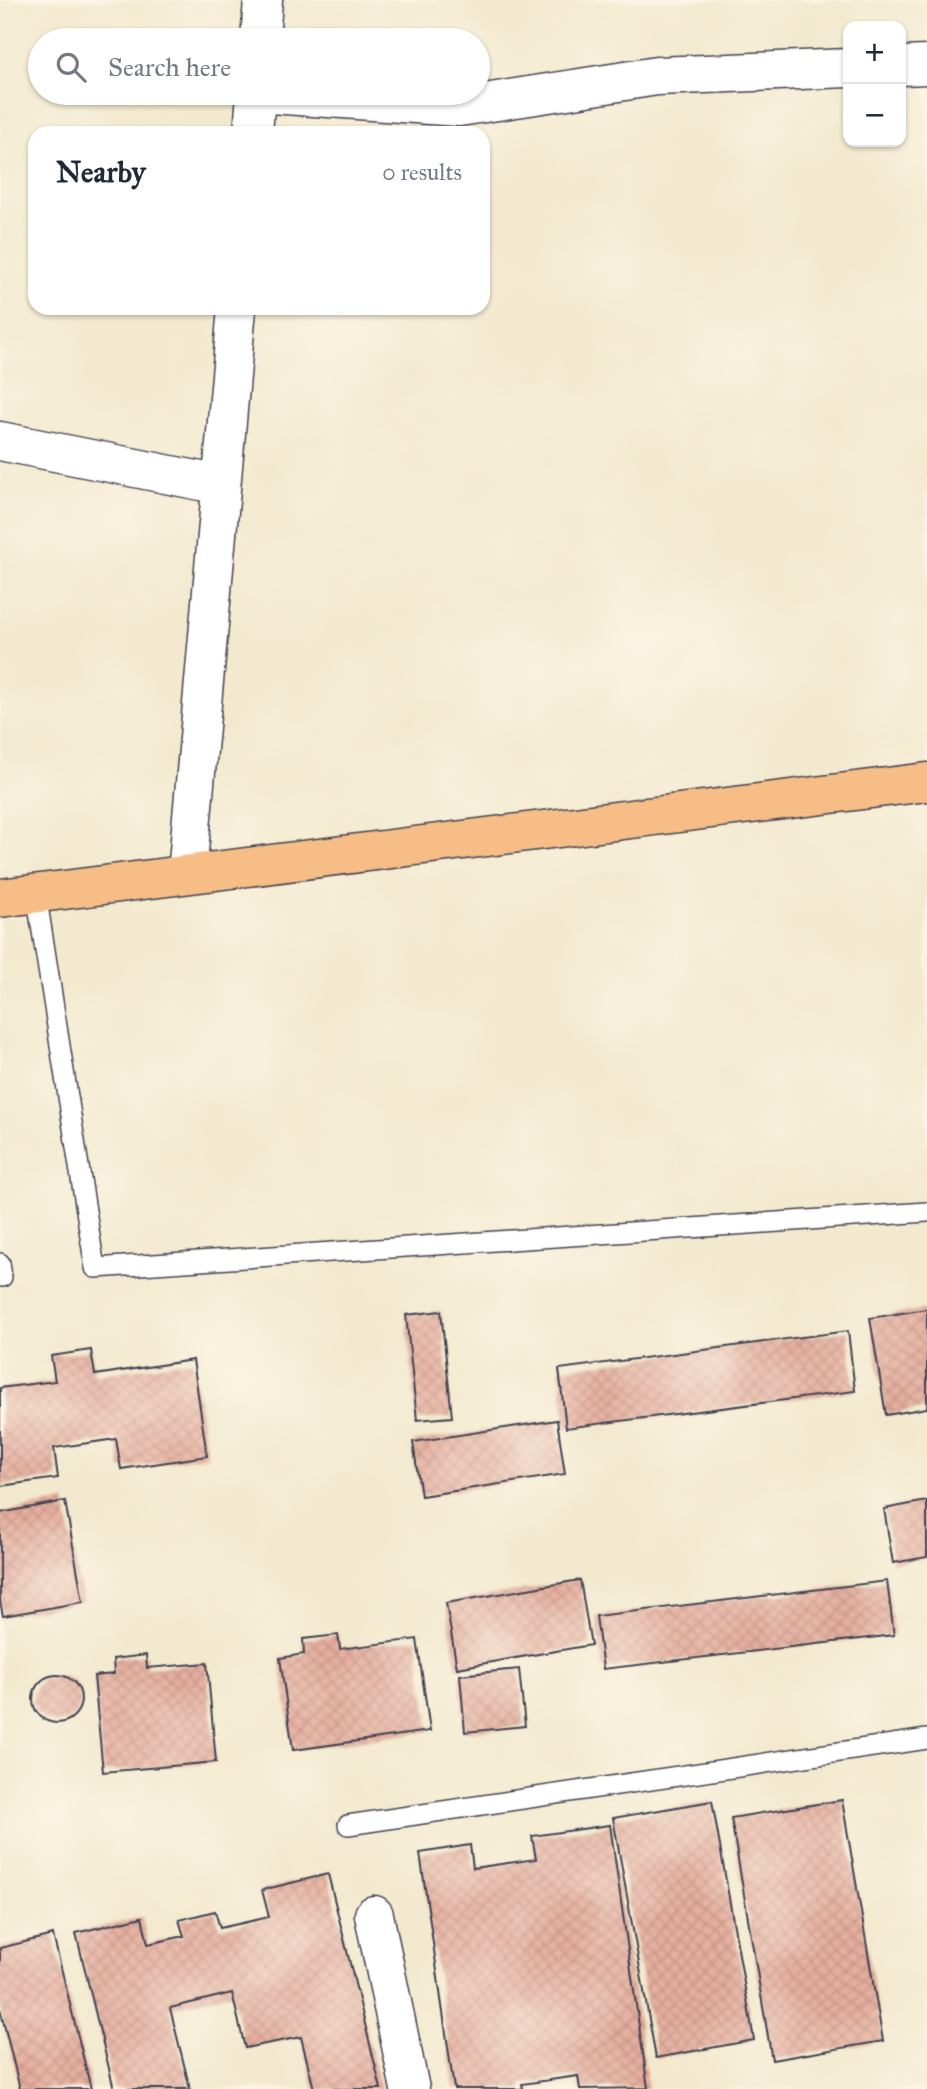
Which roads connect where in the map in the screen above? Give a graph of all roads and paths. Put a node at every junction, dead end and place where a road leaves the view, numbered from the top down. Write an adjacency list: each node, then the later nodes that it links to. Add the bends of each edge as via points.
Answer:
1 (263, 0): 2 (street)
2 (261, 28)
3 (927, 65): 4 (street)
4 (906, 66)
5 (843, 68): 6 (street, via 656,76)
6 (490, 102)
7 (255, 105): 10 (street)
8 (430, 105): 9 (street)
9 (472, 105)
10 (254, 126)
11 (236, 315): 13 (street)
12 (0, 441): 13 (street)
13 (221, 485): 15 (street)
14 (927, 782): 15 (main road)
15 (187, 874): 16 (main road)
16 (18, 896): 17 (lane, via 95,1268)
17 (927, 1212)
18 (927, 1740): 19 (lane)
19 (348, 1825)
20 (374, 1915): 21 (street)
21 (410, 2089)

